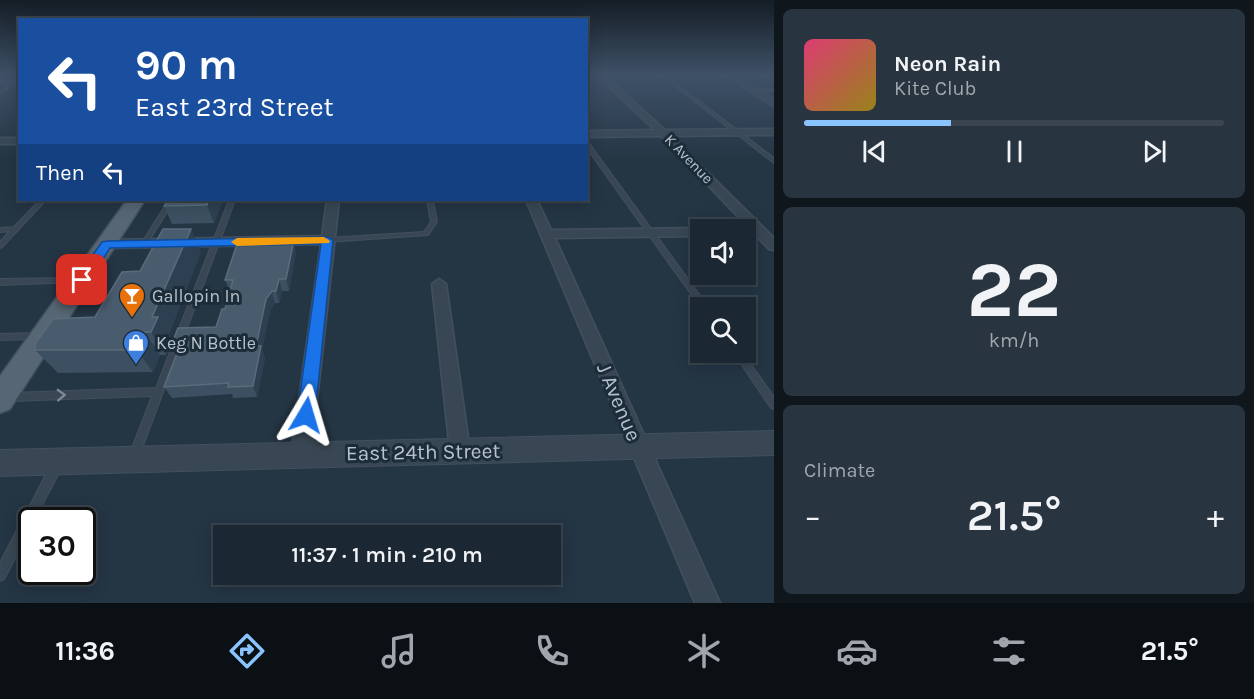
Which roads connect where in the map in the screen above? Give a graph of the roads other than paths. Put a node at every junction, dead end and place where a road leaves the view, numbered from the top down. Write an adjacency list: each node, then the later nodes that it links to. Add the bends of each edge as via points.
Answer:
1 (632, 104): 6 (street, K Avenue)
2 (702, 104): 4 (lane)
3 (774, 132): 4 (street)
4 (740, 133): 6 (street); 10 (lane)
5 (588, 134): 6 (street)
6 (664, 134): 18 (street, K Avenue)
7 (17, 139): 8 (street)
8 (0, 141)
9 (588, 146): 23 (lane)
10 (774, 160)
11 (42, 201): 19 (lane)
12 (135, 201): 29 (main road)
13 (171, 201): 30 (lane)
14 (231, 201): 28 (lane)
15 (333, 201): 27 (street)
16 (430, 201): 27 (lane, via 434,222 426,234)
17 (532, 201): 25 (street, J Avenue)
18 (741, 219)
19 (15, 229): 20 (lane); 31 (lane)
20 (0, 230)
21 (756, 231): 22 (street)
22 (774, 231)
23 (652, 232): 24 (street); 25 (street); 36 (lane)
24 (690, 232)
25 (548, 234): 44 (street, J Avenue)
26 (756, 234): 32 (street, K Avenue)
27 (327, 240): 28 (street); 46 (street)
28 (214, 242): 30 (street, via 159,248); 41 (lane)
29 (107, 244): 30 (street); 33 (main road)
30 (144, 244)
31 (0, 246)
32 (774, 246)
33 (82, 280): 34 (lane); 37 (main road)
34 (0, 282)
35 (439, 284): 45 (street)
36 (697, 297)
37 (54, 326): 38 (lane); 40 (main road)
38 (0, 337)
39 (745, 363): 42 (lane)
40 (3, 392): 41 (lane, one-way to 41)
41 (158, 392): 47 (lane)
42 (774, 405)
43 (774, 442): 44 (street, East 24th Street)
44 (638, 446): 45 (street, East 24th Street); 51 (street, J Avenue)
45 (460, 451): 46 (street, East 24th Street)
46 (301, 455): 47 (street, East 24th Street)
47 (133, 459): 48 (street, East 24th Street)
48 (59, 461): 49 (street, East 24th Street); 50 (lane)
49 (0, 463)
50 (0, 575)
51 (708, 603)

